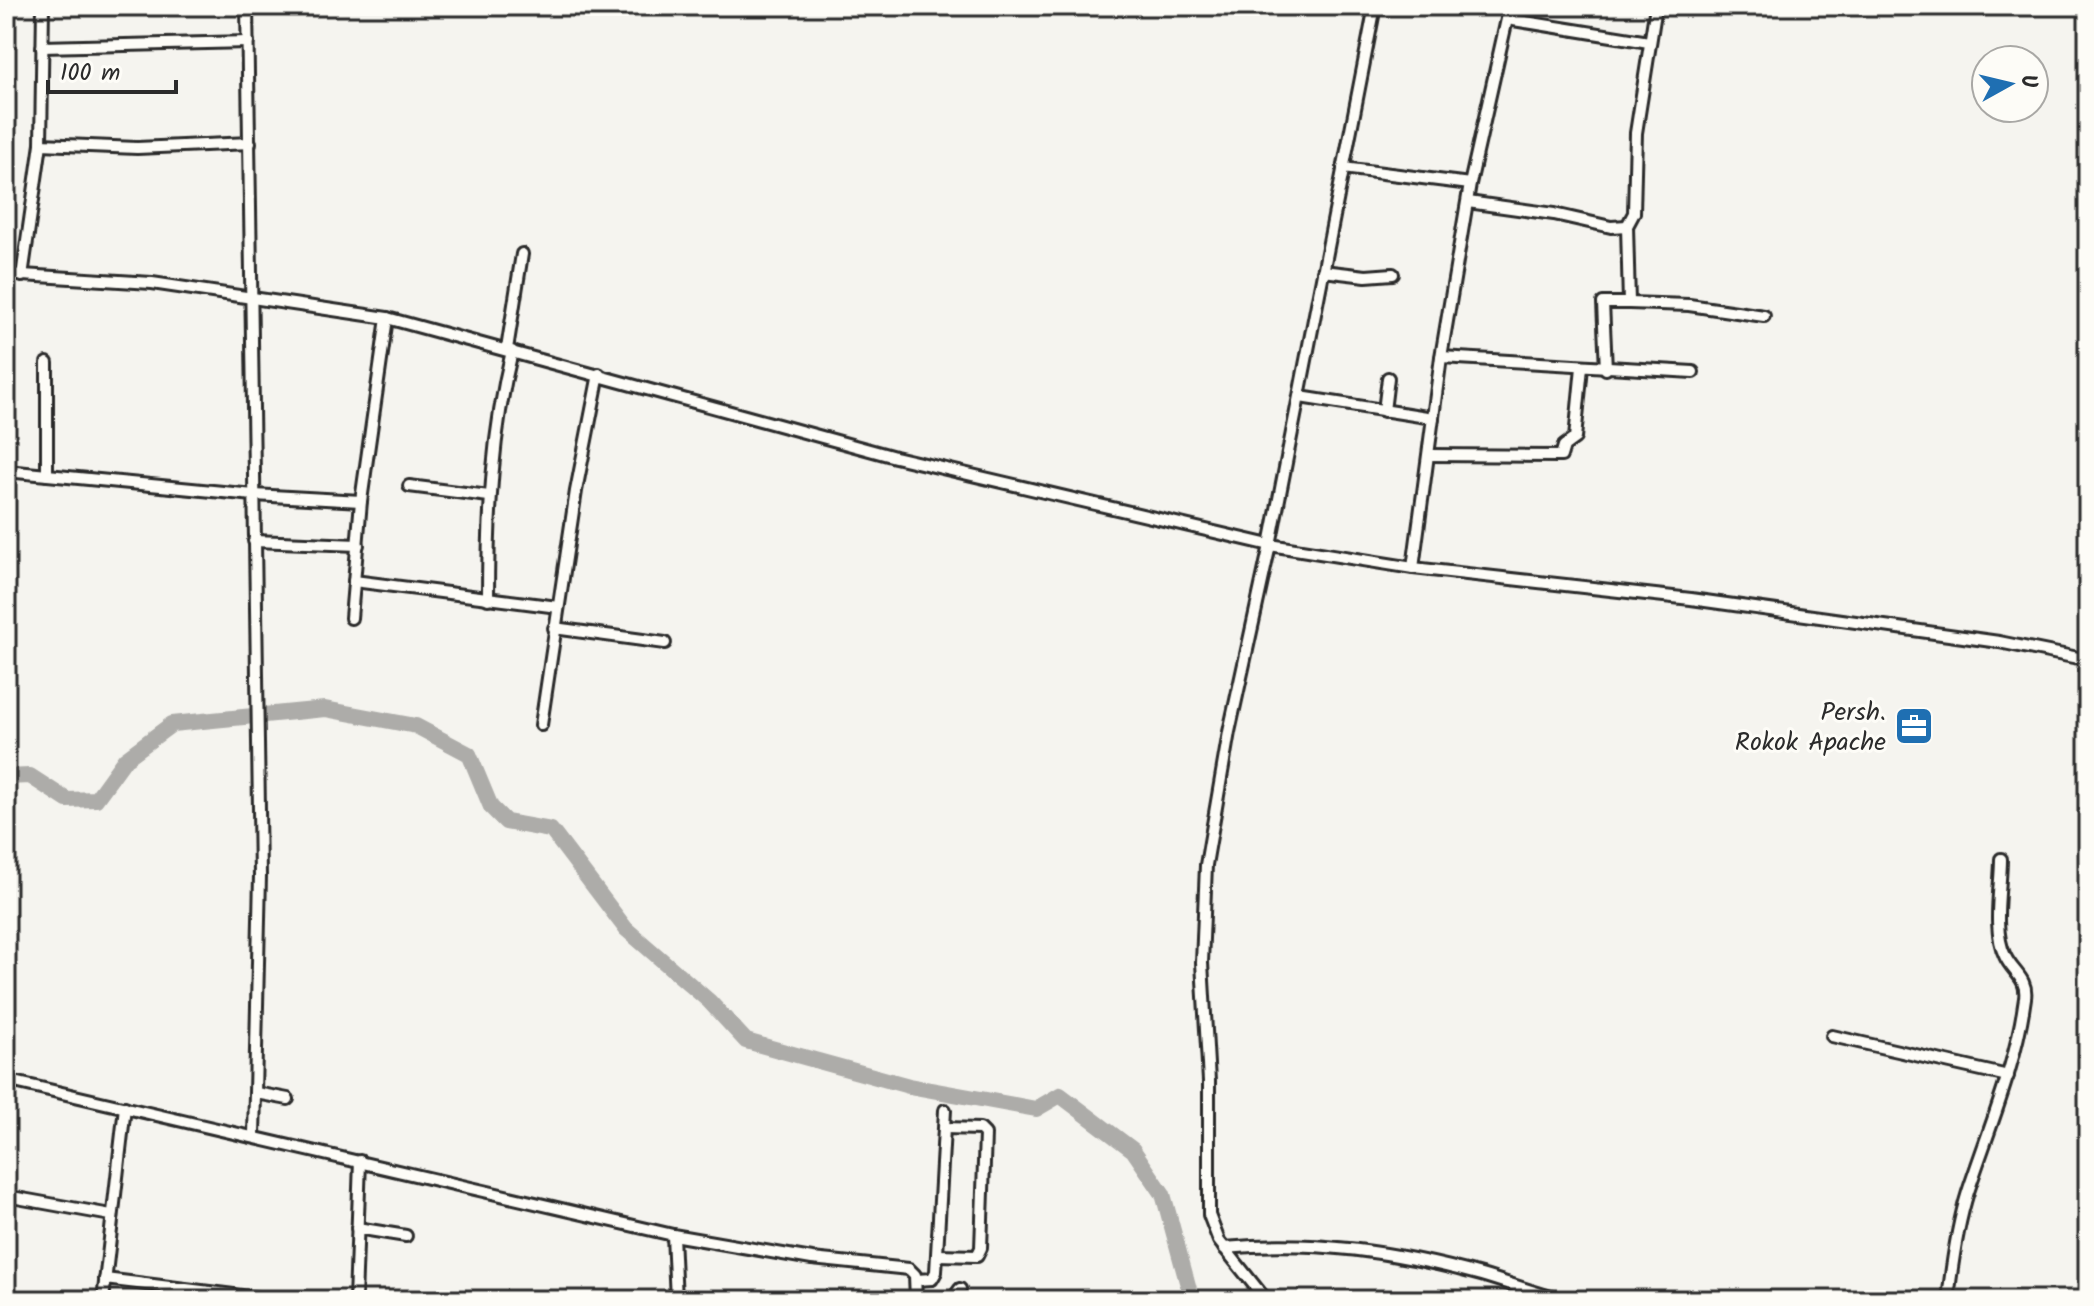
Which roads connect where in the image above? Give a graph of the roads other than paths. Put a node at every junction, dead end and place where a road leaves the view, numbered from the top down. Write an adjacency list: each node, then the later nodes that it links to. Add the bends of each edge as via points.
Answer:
1 (43, 6): 9 (street)
2 (247, 6): 7 (street)
3 (1375, 6): 12 (street)
4 (1510, 6): 6 (street)
5 (1656, 6): 8 (street)
6 (1507, 19): 8 (street); 13 (street)
7 (248, 42): 9 (street); 10 (street)
8 (1649, 42): 15 (street, via 1636,133 1634,213)
9 (42, 47): 11 (street)
10 (250, 143): 11 (street, via 137,148); 21 (street)
11 (41, 144): 20 (street)
12 (1343, 168): 13 (street); 17 (street)
13 (1470, 184): 14 (street)
14 (1468, 202): 15 (street); 26 (street)
15 (1627, 226): 22 (street)
16 (522, 254): 25 (street)
17 (1323, 271): 19 (street); 33 (street)
18 (6, 274): 20 (street)
19 (1393, 274)
20 (22, 276): 21 (street, via 152,283)
21 (250, 296): 24 (street); 40 (street)
22 (1629, 303): 23 (street); 29 (street, via 1603,303)
23 (1764, 316)
24 (387, 318): 25 (street); 42 (street)
25 (509, 350): 31 (street); 41 (street)
26 (1441, 357): 28 (street); 35 (street)
27 (47, 363): 38 (street)
28 (1582, 367): 29 (street); 36 (street, via 1575,438 1561,456)
29 (1606, 369): 30 (street)
30 (1693, 372)
31 (599, 374): 45 (street, via 869,451); 49 (street)
32 (1388, 378): 34 (street)
33 (1300, 397): 34 (street); 45 (street)
34 (1384, 411): 35 (street)
35 (1433, 418): 36 (street)
36 (1429, 455): 46 (street)
37 (6, 471): 38 (street)
38 (47, 475): 40 (street)
39 (409, 486): 41 (street)
40 (254, 495): 42 (street); 43 (street)
41 (489, 496): 48 (street)
42 (361, 501): 44 (street)
43 (254, 541): 44 (street); 59 (street)
44 (358, 545): 47 (street)
45 (1270, 545): 46 (street); 71 (street, via 1226,745 1203,904 1209,1215)
46 (1413, 568): 53 (street, via 1691,599 1999,642)
47 (354, 581): 48 (street); 50 (street)
48 (488, 599): 49 (street)
49 (558, 607): 51 (street)
50 (351, 618)
51 (554, 628): 52 (street); 54 (street)
52 (665, 643)
53 (2088, 660)
54 (541, 725)
55 (2001, 859): 57 (street, via 2001,947 2026,991)
56 (1832, 1036): 57 (street)
57 (2008, 1076): 84 (street, via 1968,1193 1953,1251)
58 (6, 1080): 61 (street)
59 (256, 1093): 60 (street); 64 (street)
60 (288, 1099)
61 (125, 1107): 64 (street); 67 (street)
62 (945, 1110): 63 (street)
63 (945, 1128): 72 (street); 72 (street, via 980,1129 985,1134 981,1248 977,1256)
64 (254, 1136): 65 (street)
65 (360, 1161): 68 (street); 69 (street)
66 (6, 1196): 67 (street)
67 (111, 1215): 73 (street)
68 (357, 1228): 70 (street); 78 (street)
69 (673, 1235): 74 (street, via 909,1269); 79 (street)
70 (406, 1236)
71 (1224, 1248): 82 (street); 83 (street, via 1304,1243 1358,1249 1484,1276)
72 (938, 1255): 74 (street, via 934,1277)
73 (105, 1279): 76 (street); 77 (street)
74 (916, 1280): 80 (street)
75 (960, 1289): 81 (street)
76 (103, 1300)
77 (275, 1300)
78 (355, 1300)
79 (676, 1300)
80 (916, 1300)
81 (952, 1300)
82 (1266, 1300)
83 (1564, 1300)
84 (1948, 1300)

